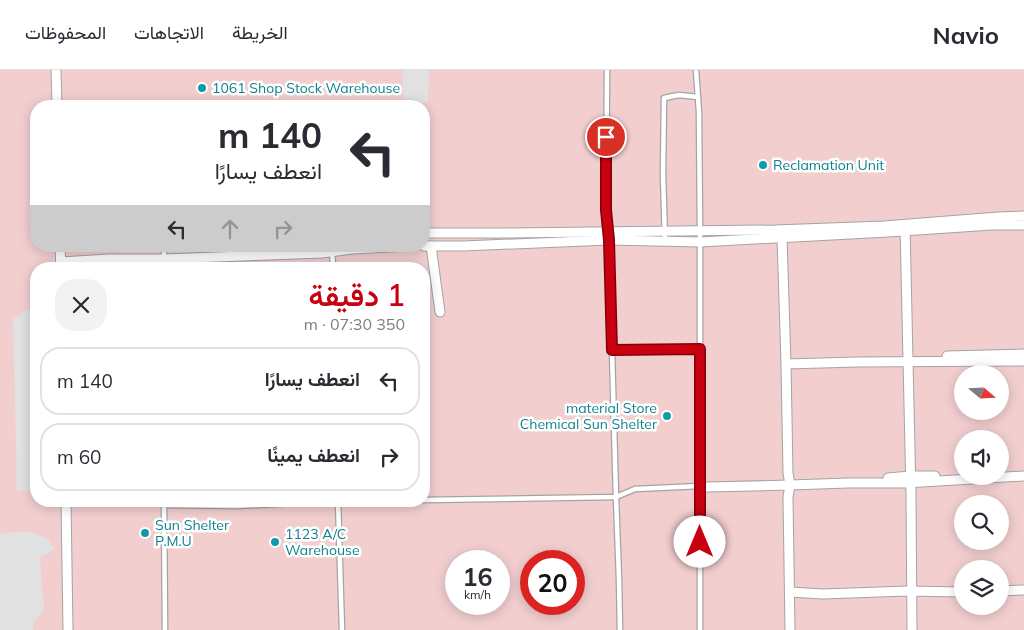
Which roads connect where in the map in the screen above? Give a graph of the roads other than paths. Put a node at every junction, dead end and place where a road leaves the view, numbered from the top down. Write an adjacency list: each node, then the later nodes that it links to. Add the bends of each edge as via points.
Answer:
1 (56, 70): 5 (street)
2 (607, 70): 13 (lane, via 606,210)
3 (696, 70): 4 (lane)
4 (698, 97): 9 (lane, via 679,95 664,98); 10 (lane)
5 (57, 100)
6 (1024, 216): 8 (street)
7 (1024, 224): 8 (street)
8 (905, 227): 10 (street); 11 (street); 29 (street)
9 (664, 231): 10 (street); 13 (street); 15 (lane)
10 (700, 231): 16 (lane)
11 (893, 232): 14 (street); 29 (street, via 900,242)
12 (430, 233): 13 (street)
13 (609, 235): 15 (street); 17 (street); 27 (lane)
14 (784, 238): 16 (street); 30 (street)
15 (665, 241): 16 (street)
16 (700, 242): 26 (lane)
17 (430, 246)
18 (164, 252): 21 (lane)
19 (282, 252): 21 (street)
20 (428, 252): 25 (street)
21 (164, 259): 22 (street)
22 (94, 260): 23 (street); 24 (street)
23 (83, 262)
24 (91, 262)
25 (440, 312)
26 (700, 349): 27 (lane); 38 (lane)
27 (612, 350): 39 (lane)
28 (1024, 354): 29 (street)
29 (906, 360): 30 (street, via 796,358); 31 (street); 36 (street)
30 (789, 361): 37 (street)
31 (1024, 361)
32 (1024, 471): 33 (street)
33 (1009, 472)
34 (954, 476): 36 (street)
35 (1024, 476): 36 (street)
36 (908, 479): 37 (street); 47 (street)
37 (791, 480): 38 (street); 48 (street, via 788,498)
38 (700, 485): 39 (lane, via 634,488); 56 (lane)
39 (616, 497): 40 (lane); 55 (lane)
40 (430, 500)
41 (66, 507): 52 (street)
42 (164, 507): 53 (lane)
43 (338, 507): 54 (lane)
44 (1024, 590): 45 (street)
45 (1009, 591)
46 (954, 592): 47 (street)
47 (909, 594): 48 (street); 49 (street); 58 (street)
48 (791, 596): 57 (street)
49 (954, 597)
50 (1009, 597): 51 (street)
51 (1024, 597)
52 (68, 630)
53 (166, 630)
54 (342, 630)
55 (620, 630)
56 (700, 630)
57 (792, 630)
58 (910, 630)

